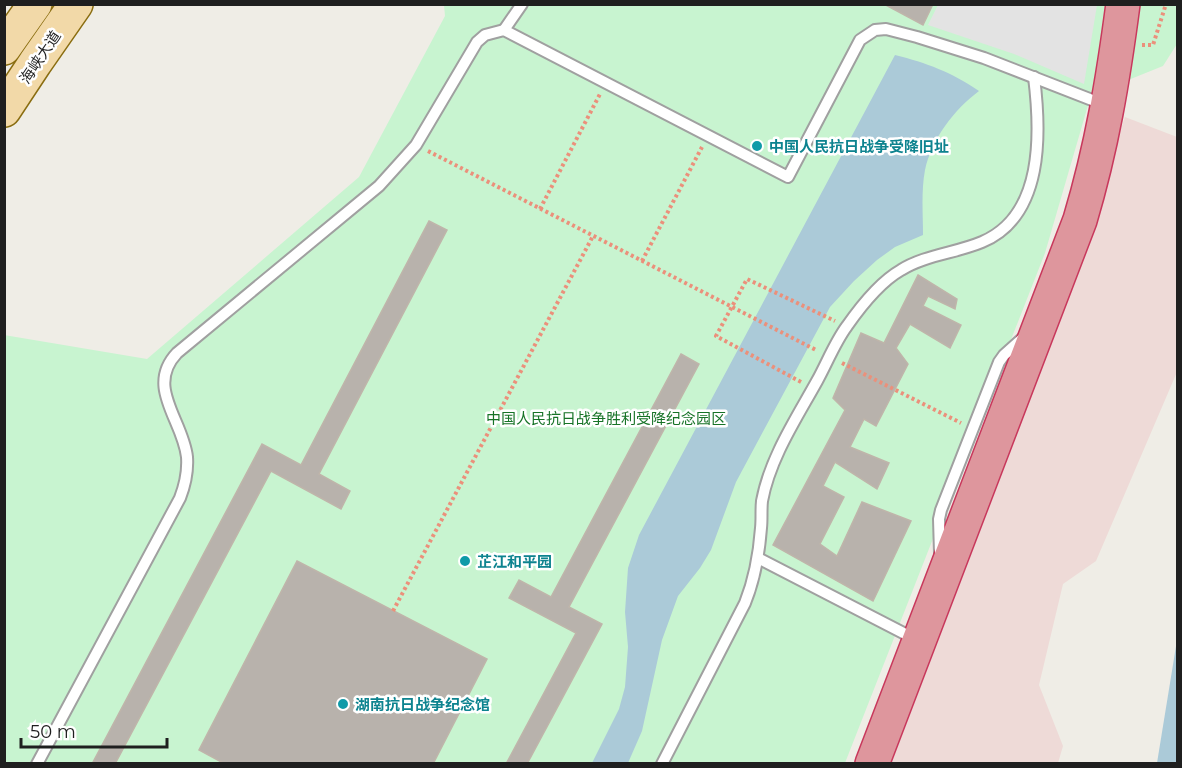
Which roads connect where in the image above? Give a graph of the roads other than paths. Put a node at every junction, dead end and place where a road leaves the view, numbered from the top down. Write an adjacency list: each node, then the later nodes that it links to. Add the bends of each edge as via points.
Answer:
1 (35, 4): 6 (main road)
2 (76, 4): 9 (main road, 海峡大道)
3 (522, 4): 5 (lane)
4 (1123, 4): 8 (highway)
5 (504, 30): 7 (lane, via 788,177 860,40 875,30 917,37); 14 (lane, via 493,31 477,42 416,145 379,186 168,363 164,390 187,457 180,498)
6 (4, 48)
7 (1034, 77): 8 (lane); 11 (lane, via 1035,154 1019,213 1004,230 988,239 899,271 847,326 768,477)
8 (1108, 106): 10 (highway, via 1086,198)
9 (4, 110)
10 (1042, 322): 12 (highway); 12 (lane, via 999,362 941,510)
11 (758, 558): 13 (lane); 15 (lane, via 745,603)
12 (940, 586): 13 (highway)
13 (919, 641): 16 (highway)
14 (37, 764)
15 (662, 764)
16 (872, 764)

